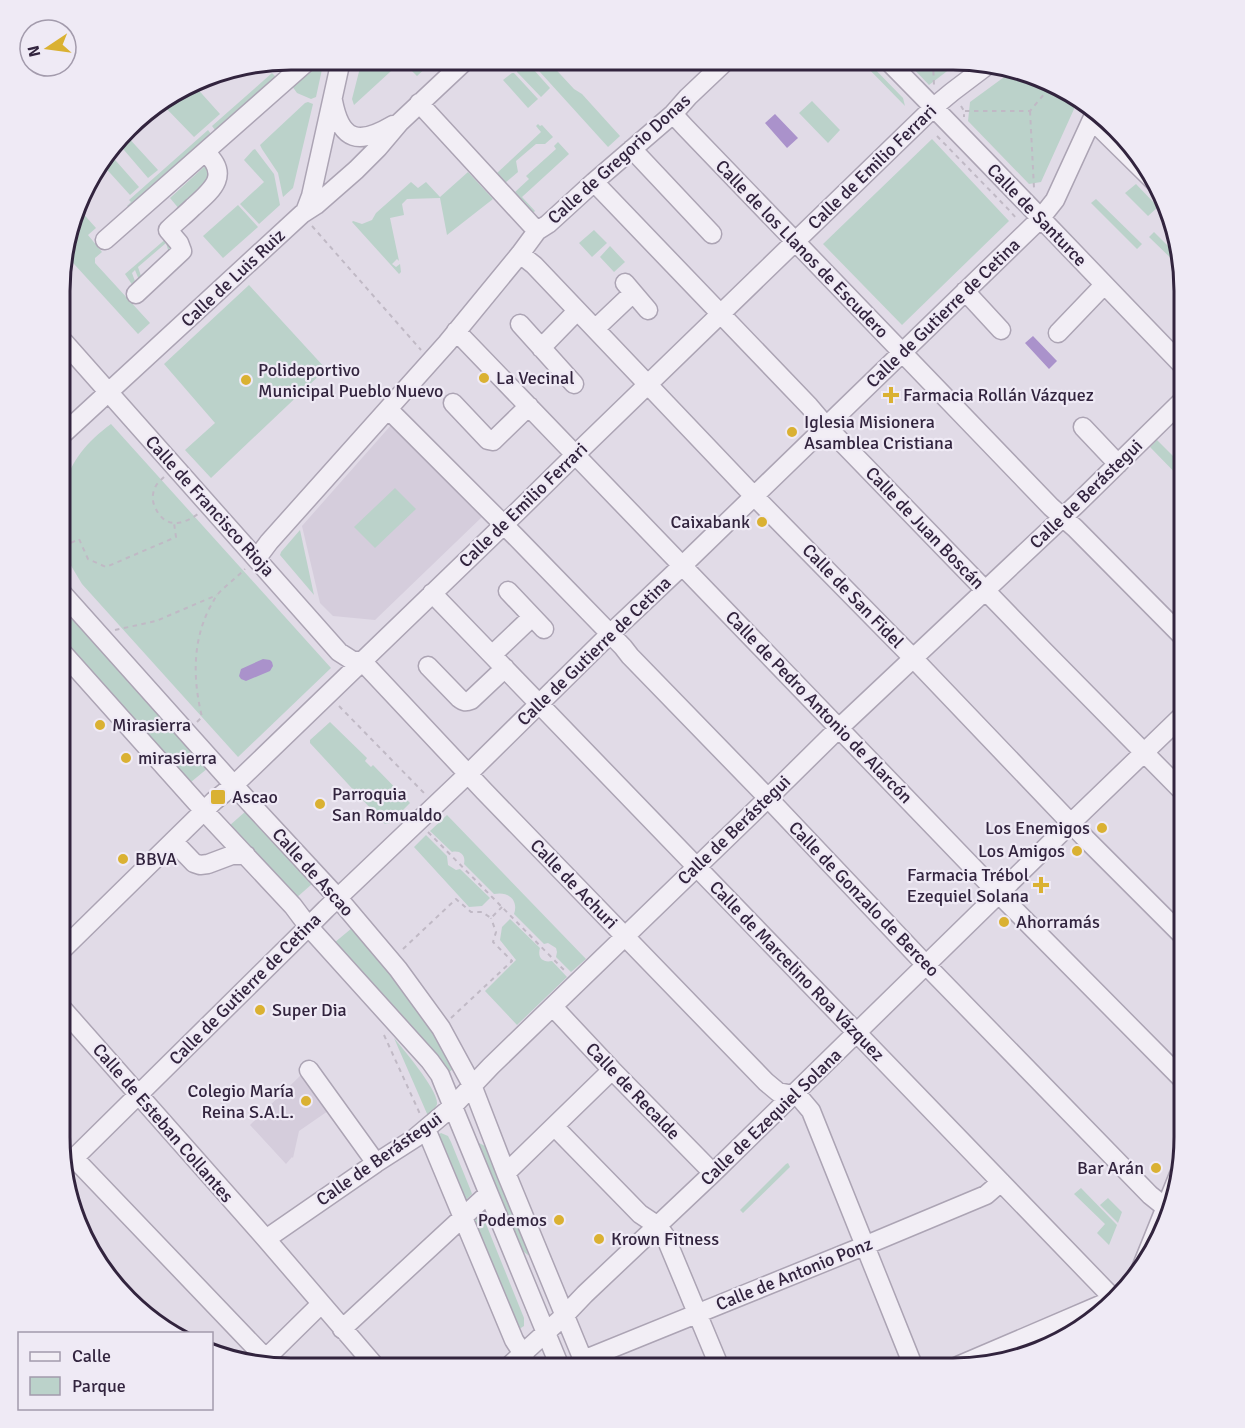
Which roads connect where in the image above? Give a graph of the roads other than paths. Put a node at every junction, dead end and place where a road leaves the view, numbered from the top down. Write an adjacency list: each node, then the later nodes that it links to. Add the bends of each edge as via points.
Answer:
1 (298, 70): 14 (street)
2 (339, 70): 8 (street)
3 (454, 70): 9 (street, Calle de Luis Ruiz)
4 (716, 70): 10 (street, Calle de Gregorio Donas)
5 (899, 70): 7 (street, Calle de Santurce)
6 (979, 72): 7 (street, Calle de Emilio Ferrari, via 952,92)
7 (934, 98): 17 (street, Calle de Santurce, via 951,124); 21 (street, Calle de Emilio Ferrari)
8 (332, 100): 12 (street, Calle de Luis Ruiz, via 341,128 357,137 379,134); 16 (street, via 311,196)
9 (419, 103): 12 (street, Calle de Luis Ruiz); 18 (street, Calle de Gregorio Donas)
10 (673, 114): 13 (street, Calle de Gregorio Donas); 21 (street, Calle de los Llanos de Escudero)
11 (1093, 120): 17 (street, Calle de Gutierre de Cetina, via 1055,200)
12 (400, 122): 16 (street, Calle de Luis Ruiz, via 356,170)
13 (632, 149): 15 (street, Calle de Gregorio Donas); 19 (street)
14 (205, 152): 20 (street); 25 (street, via 215,164 217,180 212,190 168,230 182,251)
15 (594, 182): 18 (street, Calle de Gregorio Donas); 28 (street, Calle de Juan Boscán)
16 (303, 213): 40 (street, Calle de Luis Ruiz)
17 (1040, 219): 23 (street, Calle de Santurce); 24 (street, Calle de Gutierre de Cetina)
18 (537, 231): 22 (street, Calle de Gregorio Donas)
19 (712, 234)
20 (105, 240)
21 (795, 242): 28 (street, Calle de Emilio Ferrari); 36 (street, Calle de los Llanos de Escudero)
22 (520, 254): 27 (street, Calle de San Fidel); 31 (street, Calle de Gregorio Donas)
23 (1104, 285): 33 (street); 37 (street, Calle de Santurce)
24 (965, 291): 32 (street); 36 (street, Calle de Gutierre de Cetina)
25 (136, 294)
26 (648, 310): 30 (street, via 629,288)
27 (578, 311): 30 (street, Calle de San Fidel); 34 (street)
28 (720, 315): 39 (street, Calle de Emilio Ferrari); 45 (street, Calle de Juan Boscán)
29 (520, 324): 34 (street)
30 (595, 329): 39 (street, Calle de San Fidel)
31 (456, 330): 42 (street, Calle de Pedro Antonio de Alarcón); 43 (street, Calle de Gregorio Donas)
32 (1001, 330)
33 (1058, 333)
34 (541, 348): 38 (street)
35 (70, 349): 40 (street, Calle de Francisco Rioja)
36 (902, 353): 45 (street, Calle de Gutierre de Cetina); 51 (street, Calle de los Llanos de Escudero)
37 (1174, 357)
38 (574, 384)
39 (648, 384): 48 (street, Calle de Emilio Ferrari); 50 (street, Calle de San Fidel)
40 (109, 393): 47 (street, Calle de Luis Ruiz); 53 (street, Calle de Francisco Rioja)
41 (453, 403): 42 (street, via 493,441)
42 (529, 406): 48 (street, Calle de Pedro Antonio de Alarcón)
43 (388, 409): 52 (street, Calle de Gonzalo de Berceo); 53 (street, Calle de Gregorio Donas)
44 (1174, 409): 49 (street, Calle de Berástegui)
45 (826, 426): 50 (street, Calle de Gutierre de Cetina); 55 (street, Calle de Juan Boscán)
46 (1083, 427): 49 (street)
47 (70, 428)
48 (576, 454): 52 (street, Calle de Emilio Ferrari); 54 (street, Calle de Pedro Antonio de Alarcón)
49 (1118, 464): 51 (street, Calle de Berástegui)
50 (754, 496): 54 (street, Calle de Gutierre de Cetina); 61 (street, Calle de San Fidel)
51 (1064, 517): 55 (street, Calle de Berástegui); 59 (street, Calle de los Llanos de Escudero)
52 (504, 525): 57 (street, Calle de Emilio Ferrari); 60 (street, Calle de Gonzalo de Berceo)
53 (257, 558): 63 (street, Calle de Francisco Rioja, via 339,652 353,661)
54 (683, 565): 60 (street, Calle de Gutierre de Cetina); 68 (street, Calle de Pedro Antonio de Alarcón)
55 (985, 590): 61 (street, Calle de Berástegui); 69 (street, Calle de Juan Boscán)
56 (508, 591): 64 (street, via 538,623)
57 (432, 593): 63 (street, Calle de Emilio Ferrari); 64 (street, Calle de Marcelino Roa Vázquez)
58 (70, 602): 72 (street, Calle de Ascao)
59 (1174, 628)
60 (610, 634): 66 (street, Calle de Gutierre de Cetina); 73 (street, Calle de Gonzalo de Berceo)
61 (914, 658): 68 (street, Calle de Berástegui); 75 (street, Calle de San Fidel)
62 (70, 661): 74 (street)
63 (362, 661): 70 (street, Calle de Achuri); 72 (street, Calle de Emilio Ferrari)
64 (499, 661): 65 (street, via 467,702); 66 (street, Calle de Marcelino Roa Vázquez)
65 (428, 666)
66 (539, 705): 70 (street, Calle de Gutierre de Cetina); 78 (street, Calle de Marcelino Roa Vázquez)
67 (1174, 723): 69 (street, Calle de Ezequiel Solana)
68 (838, 728): 73 (street, Calle de Berástegui); 79 (street, Calle de Pedro Antonio de Alarcón)
69 (1143, 753): 71 (street, Calle de Juan Boscán); 75 (street, Calle de Ezequiel Solana)
70 (469, 773): 80 (street, Calle de Gutierre de Cetina); 83 (street, Calle de Achuri)
71 (1174, 783)
72 (234, 784): 74 (street, Calle de Emilio Ferrari); 80 (street, Calle de Ascao)
73 (768, 798): 78 (street, Calle de Berástegui); 85 (street, Calle de Gonzalo de Berceo)
74 (204, 811): 76 (street, Calle de Emilio Ferrari); 77 (street)
75 (1071, 823): 79 (street, Calle de Ezequiel Solana); 82 (street, Calle de San Fidel)
76 (173, 841): 77 (street, via 200,865); 84 (street, Calle de Emilio Ferrari)
77 (246, 855): 81 (street)
78 (697, 867): 83 (street, Calle de Berástegui); 88 (street, Calle de Marcelino Roa Vázquez)
79 (999, 894): 85 (street, Calle de Ezequiel Solana); 91 (street, Calle de Pedro Antonio de Alarcón)
80 (338, 898): 81 (street, Calle de Gutierre de Cetina); 92 (street, Calle de Ascao, via 416,992)
81 (308, 926): 93 (street, Calle de Gutierre de Cetina); 95 (street, via 430,1061)
82 (1174, 927)
83 (625, 936): 86 (street, Calle de Berástegui); 94 (street, Calle de Achuri, via 766,1082 778,1092)
84 (70, 942)
85 (926, 965): 88 (street, Calle de Ezequiel Solana); 106 (street, Calle de Gonzalo de Berceo)
86 (553, 1007): 90 (street, Calle de Recalde); 92 (street, Calle de Berástegui)
87 (70, 1017): 93 (street, Calle de Esteban Collantes)
88 (856, 1034): 94 (street, Calle de Ezequiel Solana); 104 (street, Calle de Marcelino Roa Vázquez)
89 (309, 1070): 100 (street)
90 (612, 1070): 96 (street); 103 (street, Calle de Recalde)
91 (1174, 1071)
92 (472, 1085): 95 (street, Calle de Berástegui); 98 (street, Calle de Ascao)
93 (138, 1095): 99 (street, Calle de Gutierre de Cetina); 109 (street, Calle de Esteban Collantes)
94 (793, 1095): 103 (street, Calle de Ezequiel Solana); 110 (street, via 810,1111)
95 (453, 1106): 97 (street, Calle de Berástegui); 98 (street, via 470,1107 481,1135); 105 (street)
96 (555, 1127): 102 (street); 108 (street, via 640,1214)
97 (426, 1129): 100 (street, Calle de Berástegui); 107 (street)
98 (494, 1143): 102 (street, Calle de Ascao)
99 (72, 1160)
100 (375, 1163): 109 (street, Calle de Berástegui)
101 (72, 1166): 119 (street)
102 (506, 1173): 116 (street, Calle de Ascao)
103 (713, 1173): 108 (street, Calle de Ezequiel Solana)
104 (1001, 1182): 110 (street, Calle de Antonio Ponz, via 986,1195); 112 (street, Calle de Marcelino Roa Vázquez)
105 (488, 1194): 107 (street); 111 (street)
106 (1164, 1206)
107 (463, 1218): 117 (street); 123 (street)
108 (658, 1226): 115 (street); 116 (street, Calle de Ezequiel Solana)
109 (266, 1239): 113 (street, Calle de Esteban Collantes)
110 (864, 1246): 115 (street, Calle de Antonio Ponz); 129 (street)
111 (514, 1257): 116 (street, via 527,1265 545,1312); 118 (street)
112 (1109, 1294)
113 (321, 1304): 117 (street, Calle de Esteban Collantes); 121 (street)
114 (1092, 1308): 120 (street)
115 (698, 1313): 127 (street, Calle de Antonio Ponz); 128 (street)
116 (564, 1316): 118 (street, Calle de Ezequiel Solana); 126 (street, Calle de Ascao)
117 (342, 1329): 122 (street, Calle de Esteban Collantes)
118 (546, 1334): 124 (street, Calle de Ezequiel Solana); 125 (street)
119 (258, 1355)
120 (981, 1356)
121 (272, 1357)
122 (367, 1358)
123 (524, 1358)
124 (528, 1358)
125 (556, 1358)
126 (582, 1358)
127 (598, 1358)
128 (716, 1358)
129 (910, 1358)

